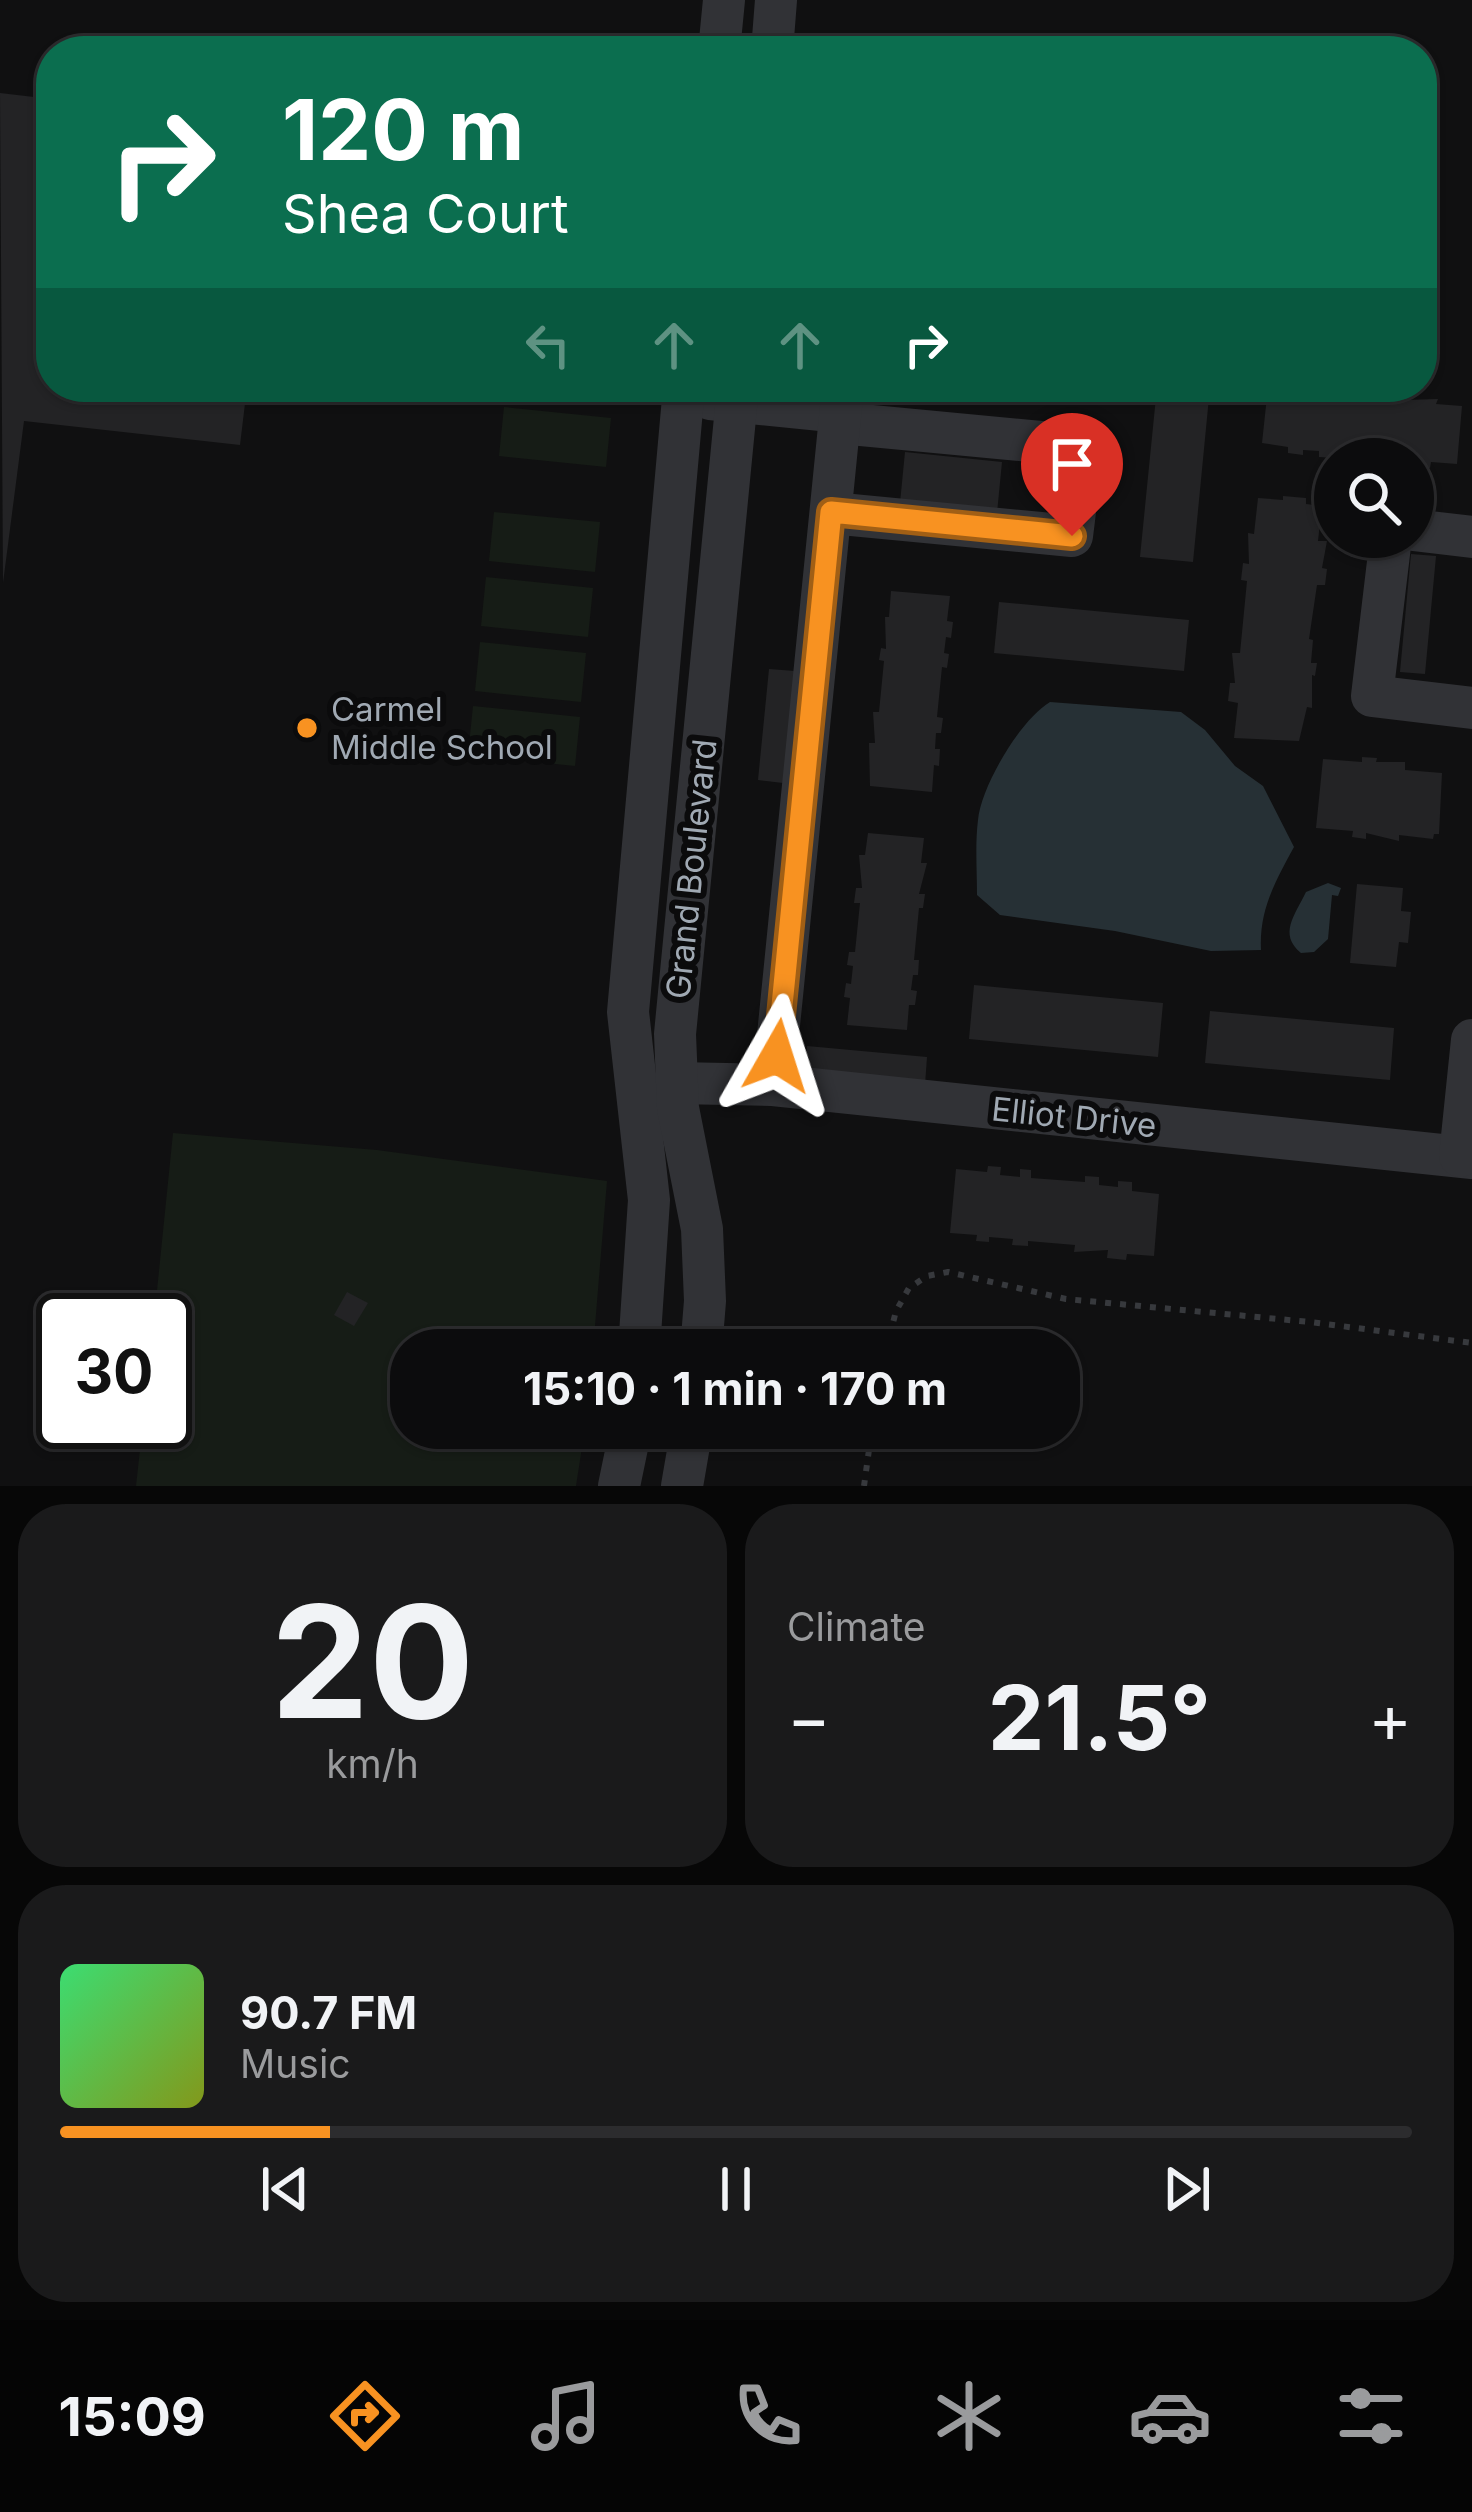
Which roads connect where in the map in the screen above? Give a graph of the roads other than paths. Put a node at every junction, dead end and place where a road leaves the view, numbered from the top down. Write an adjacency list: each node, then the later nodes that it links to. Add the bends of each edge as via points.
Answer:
1 (724, 0): 3 (street)
2 (776, 0): 4 (street)
3 (720, 36)
4 (773, 36)
5 (683, 402): 18 (street, Grand Boulevard, via 628,1012 650,1200)
6 (736, 402): 15 (street, Grand Boulevard)
7 (798, 402): 8 (street)
8 (841, 407): 9 (street); 9 (street, via 1083,446 1072,536)
9 (831, 512): 16 (street)
10 (1434, 532): 11 (street)
11 (1472, 537)
12 (1388, 558): 13 (street, via 1372,696)
13 (1472, 708)
14 (1472, 1040): 17 (street)
15 (676, 1083): 16 (street, Elliot Drive); 19 (street, Grand Boulevard, via 702,1228)
16 (773, 1085): 17 (street, Elliot Drive)
17 (1466, 1157)
18 (641, 1329)
19 (703, 1329)
20 (627, 1449): 22 (street)
21 (688, 1449): 23 (street)
22 (619, 1486)
23 (682, 1486)

